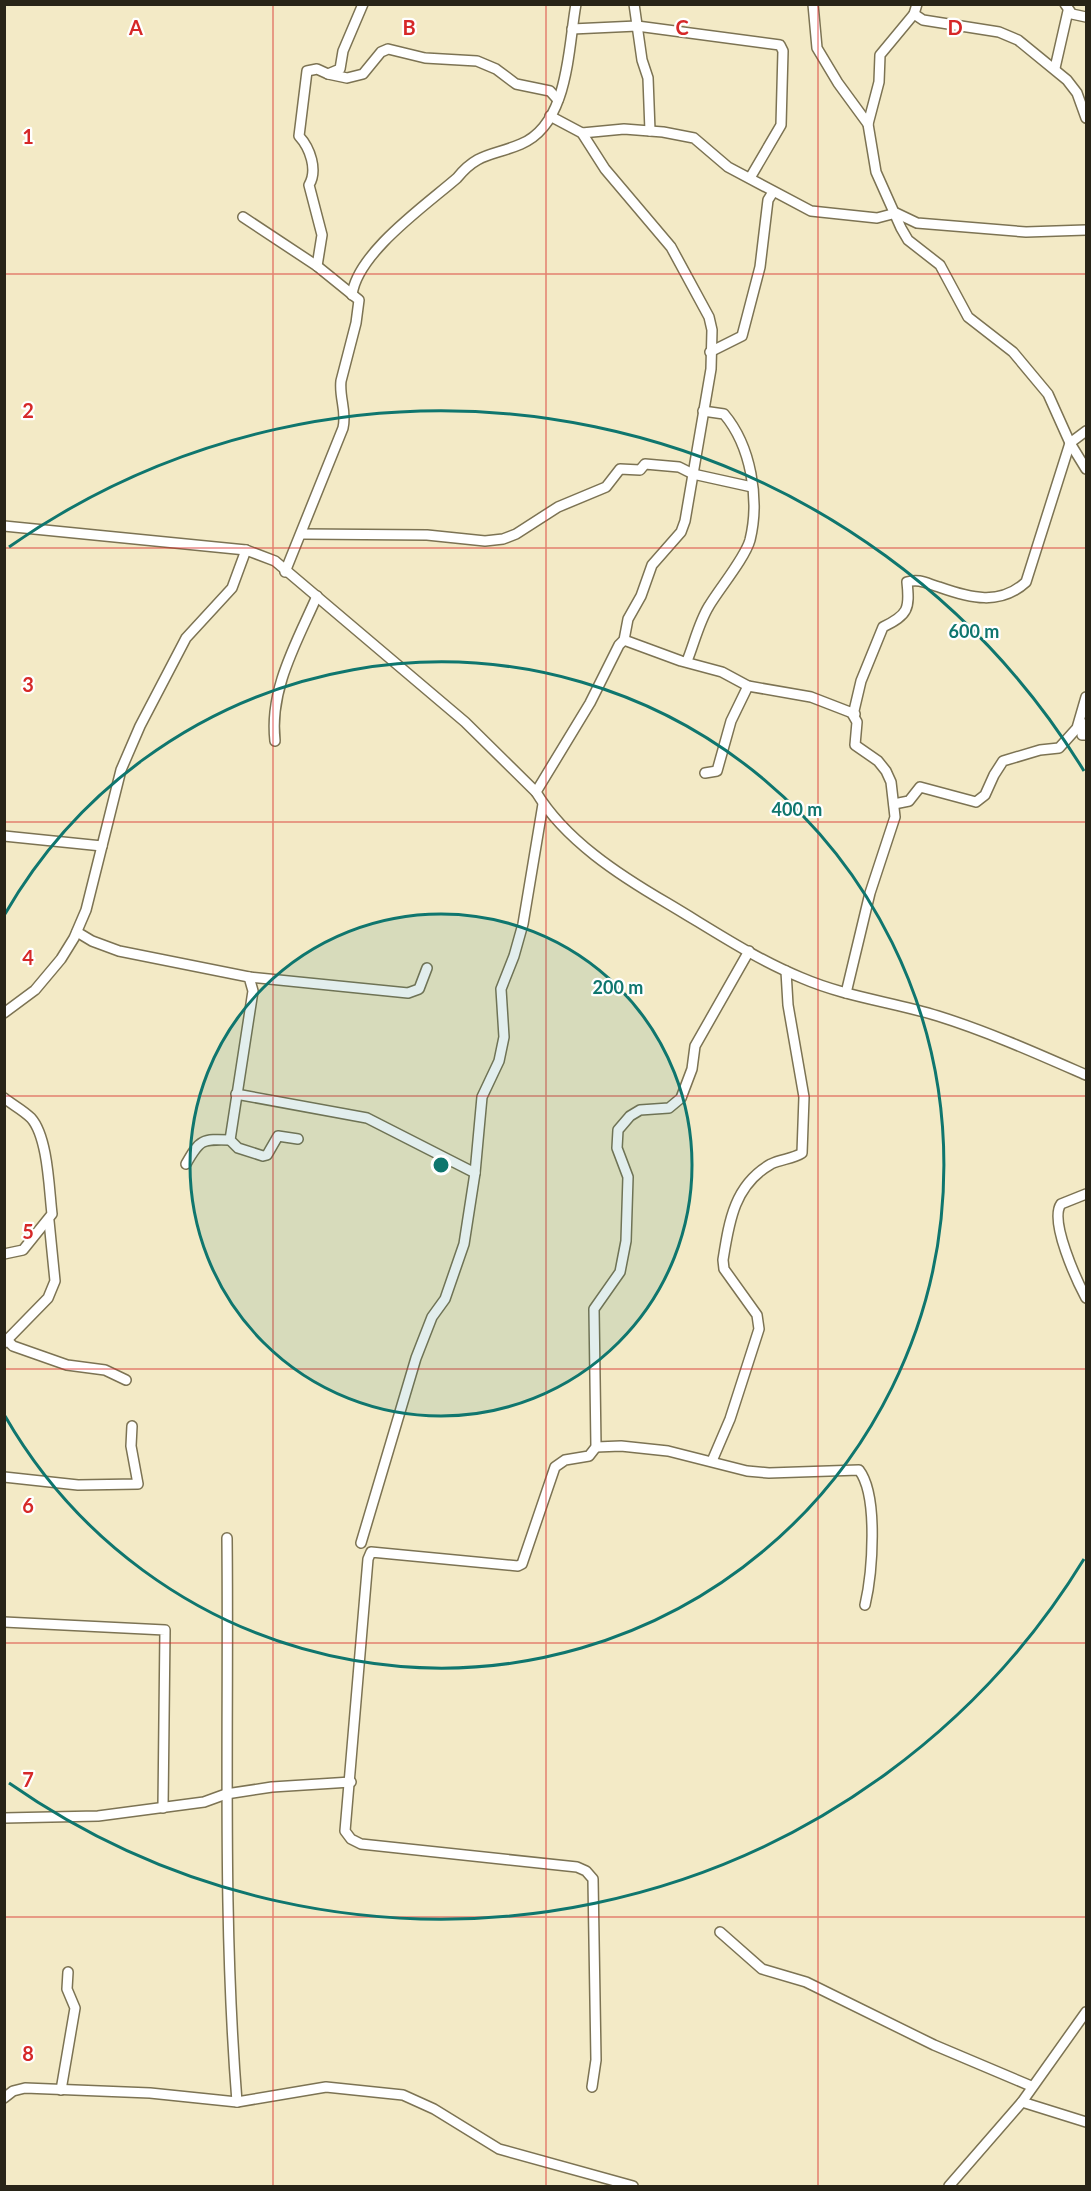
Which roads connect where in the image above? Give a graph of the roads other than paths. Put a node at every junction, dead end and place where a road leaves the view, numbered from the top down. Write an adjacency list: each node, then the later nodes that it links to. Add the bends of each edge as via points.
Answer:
1 (363, 4): 12 (street, via 343,51 340,69)
2 (576, 4): 10 (street)
3 (634, 4): 9 (street)
4 (813, 4): 16 (street, via 817,48)
5 (917, 4): 7 (street)
6 (1067, 8): 8 (street); 11 (street)
7 (914, 14): 11 (street, via 935,23 1009,36); 16 (street, via 880,55 879,82)
8 (1086, 17)
9 (637, 26): 10 (street); 17 (street, via 648,78); 19 (street, via 780,45 782,125)
10 (572, 28): 13 (street)
11 (1055, 68): 15 (street, via 1077,93)
12 (328, 74): 13 (street, via 347,78 363,74 381,52 388,50 425,58 477,61 516,84 550,91); 24 (street, via 317,69 308,71 299,136 310,149 314,177 309,185 322,235)
13 (558, 100): 14 (street)
14 (550, 116): 18 (street); 25 (street, via 531,139 477,158 467,166 372,253 358,272)
15 (1086, 118)
16 (867, 124): 21 (street, via 876,172 888,204)
17 (650, 131): 18 (street); 19 (street, via 694,138 728,167)
18 (582, 133): 26 (street, via 611,176 671,247 709,317)
19 (750, 178): 20 (street)
20 (774, 192): 21 (street, via 811,211 877,218); 26 (street, via 768,200 762,257 742,336)
21 (896, 213): 23 (street, via 917,223 1026,231); 29 (street, via 908,240 940,265 968,317 1013,352 1048,394)
22 (243, 218): 24 (street)
23 (1086, 230)
24 (317, 266): 25 (street)
25 (352, 295): 34 (street, via 359,300 359,311 341,381 346,415)
26 (710, 352): 27 (street)
27 (703, 411): 31 (street); 32 (street, via 724,414 739,433)
28 (1086, 431): 29 (street)
29 (1070, 443): 30 (street); 42 (street, via 1026,582 1009,596 989,598 920,580 907,582 906,612 884,627 875,644 861,681)
30 (1086, 469)
31 (693, 474): 32 (street); 34 (street, via 658,463 645,464 640,470 620,470 606,486 558,507 503,539); 38 (street, via 681,532 652,565 628,619)
32 (752, 487): 39 (street, via 750,542 707,608)
33 (4, 525): 35 (street)
34 (302, 534): 36 (street)
35 (246, 550): 36 (street, via 275,561); 51 (street, via 232,588 186,638 140,726 121,770)
36 (285, 572): 37 (street)
37 (317, 596): 45 (street, via 282,675 276,701); 47 (street, via 465,722)
38 (624, 640): 39 (street); 47 (street)
39 (687, 662): 40 (street, via 722,672)
40 (748, 686): 42 (street, via 811,697); 46 (street, via 731,721 717,771)
41 (1086, 697): 43 (street)
42 (855, 714): 49 (street, via 855,745 886,771)
43 (1082, 718): 44 (street, via 1082,735); 49 (street, via 1059,748 1003,761 985,795 976,802 920,787 909,801)
44 (1086, 735)
45 (275, 741)
46 (705, 773)
47 (536, 792): 48 (street)
48 (543, 804): 53 (street, via 599,861); 65 (street, via 523,924 501,988 504,1038 499,1061 482,1097)
49 (894, 804): 57 (street, via 894,826 870,892)
50 (4, 836): 51 (street)
51 (102, 846): 52 (street)
52 (77, 932): 56 (street, via 119,951); 58 (street, via 35,990)
53 (748, 951): 55 (street); 73 (street, via 695,1046 692,1069 681,1098 669,1108 640,1110 618,1130 617,1148 628,1177 626,1242 620,1272 594,1309)
54 (427, 968): 56 (street, via 419,989 408,993)
55 (786, 971): 57 (street); 74 (street, via 804,1097 802,1153 773,1163 744,1189 734,1205 724,1269 757,1315 759,1329)
56 (249, 977): 60 (street, via 254,991)
57 (846, 993): 59 (street, via 993,1035)
58 (4, 1013)
59 (1086, 1075)
60 (236, 1094): 63 (street); 65 (street, via 367,1118)
61 (4, 1098): 67 (street, via 36,1126 46,1166 52,1214)
62 (298, 1139): 63 (street, via 278,1136 263,1156 238,1148)
63 (231, 1140): 64 (street, via 200,1142)
64 (186, 1164)
65 (475, 1173): 77 (street, via 464,1244 445,1299 432,1317 416,1358)
66 (1086, 1194): 69 (street, via 1061,1204 1058,1213 1066,1252)
67 (49, 1221): 68 (street, via 23,1250); 70 (street, via 55,1281 48,1298)
68 (4, 1254)
69 (1086, 1298)
70 (6, 1342): 71 (street, via 67,1365 105,1370)
71 (126, 1380)
72 (132, 1426): 75 (street, via 131,1446 138,1484 78,1485)
73 (596, 1447): 74 (street, via 638,1447); 80 (street, via 589,1456 565,1460 555,1467 522,1564 518,1566 369,1554)
74 (712, 1461): 78 (street, via 769,1473 859,1470 872,1532 872,1579)
75 (4, 1477)
76 (226, 1538): 81 (street)
77 (361, 1544)
78 (865, 1605)
79 (4, 1622): 82 (street, via 165,1630)
80 (351, 1782): 81 (street); 88 (street, via 345,1831 361,1844 586,1870 593,1879 596,2060)
81 (226, 1794): 82 (street, via 204,1802); 91 (street, via 229,2008)
82 (163, 1808): 83 (street, via 98,1816)
83 (4, 1818)
84 (720, 1932): 87 (street, via 762,1969 806,1982 934,2045)
85 (68, 1972): 89 (street, via 67,1989 75,2008)
86 (1086, 2012): 87 (street)
87 (1031, 2086): 92 (street)
88 (592, 2087)
89 (61, 2090): 90 (street, via 18,2089); 91 (street, via 150,2093)
90 (4, 2098)
91 (237, 2102): 94 (street, via 326,2087 403,2095 499,2149)
92 (1022, 2102): 93 (street); 95 (street)
93 (1086, 2122)
94 (633, 2187)
95 (949, 2187)

